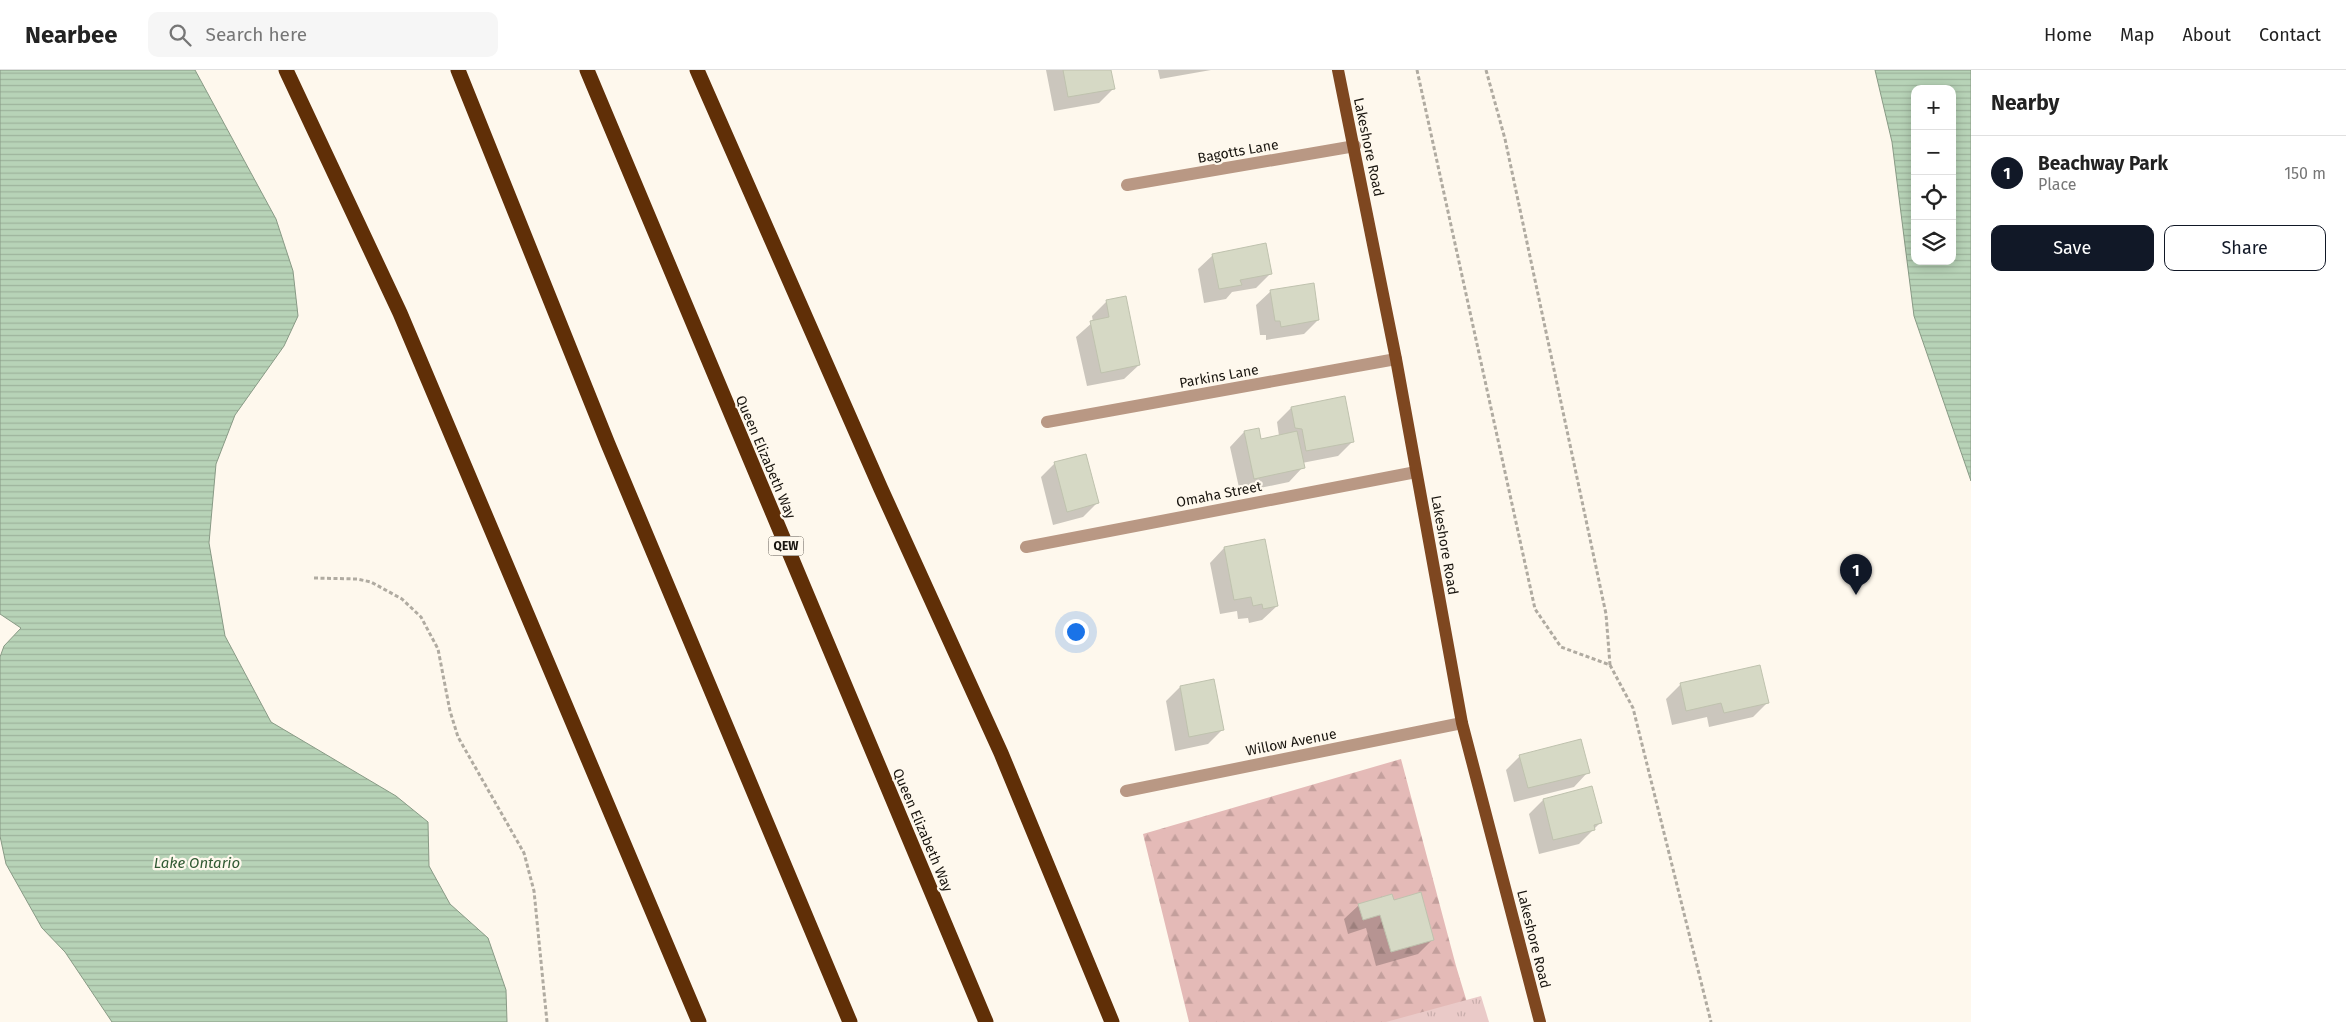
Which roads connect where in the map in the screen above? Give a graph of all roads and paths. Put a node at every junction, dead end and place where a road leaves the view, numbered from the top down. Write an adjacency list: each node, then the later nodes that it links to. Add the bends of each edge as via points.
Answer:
1 (286, 70): 19 (highway, via 400,313)
2 (458, 70): 20 (highway, via 608,444)
3 (588, 70): 21 (highway, Queen Elizabeth Way / QEW)
4 (697, 70): 22 (highway, via 1000,753)
5 (1338, 70): 8 (main road, Lakeshore Road)
6 (1417, 70): 15 (path, via 1535,608 1561,647)
7 (1486, 70): 15 (path, via 1505,139 1606,614)
8 (1355, 146): 9 (street, Bagotts Lane); 10 (main road, Lakeshore Road)
9 (1127, 185)
10 (1396, 359): 11 (street, Parkins Lane); 12 (main road, Lakeshore Road)
11 (1047, 422)
12 (1416, 472): 13 (street, Omaha Street); 16 (main road, Lakeshore Road)
13 (1026, 546)
14 (314, 578): 18 (path, via 371,582 402,599 421,617 438,649 458,737 524,853 534,891)
15 (1610, 665): 24 (path, via 1633,708)
16 (1462, 723): 17 (street, Willow Avenue); 23 (main road, Lakeshore Road)
17 (1126, 791)
18 (547, 1022)
19 (699, 1022)
20 (850, 1022)
21 (986, 1022)
22 (1112, 1022)
23 (1540, 1022)
24 (1711, 1022)

